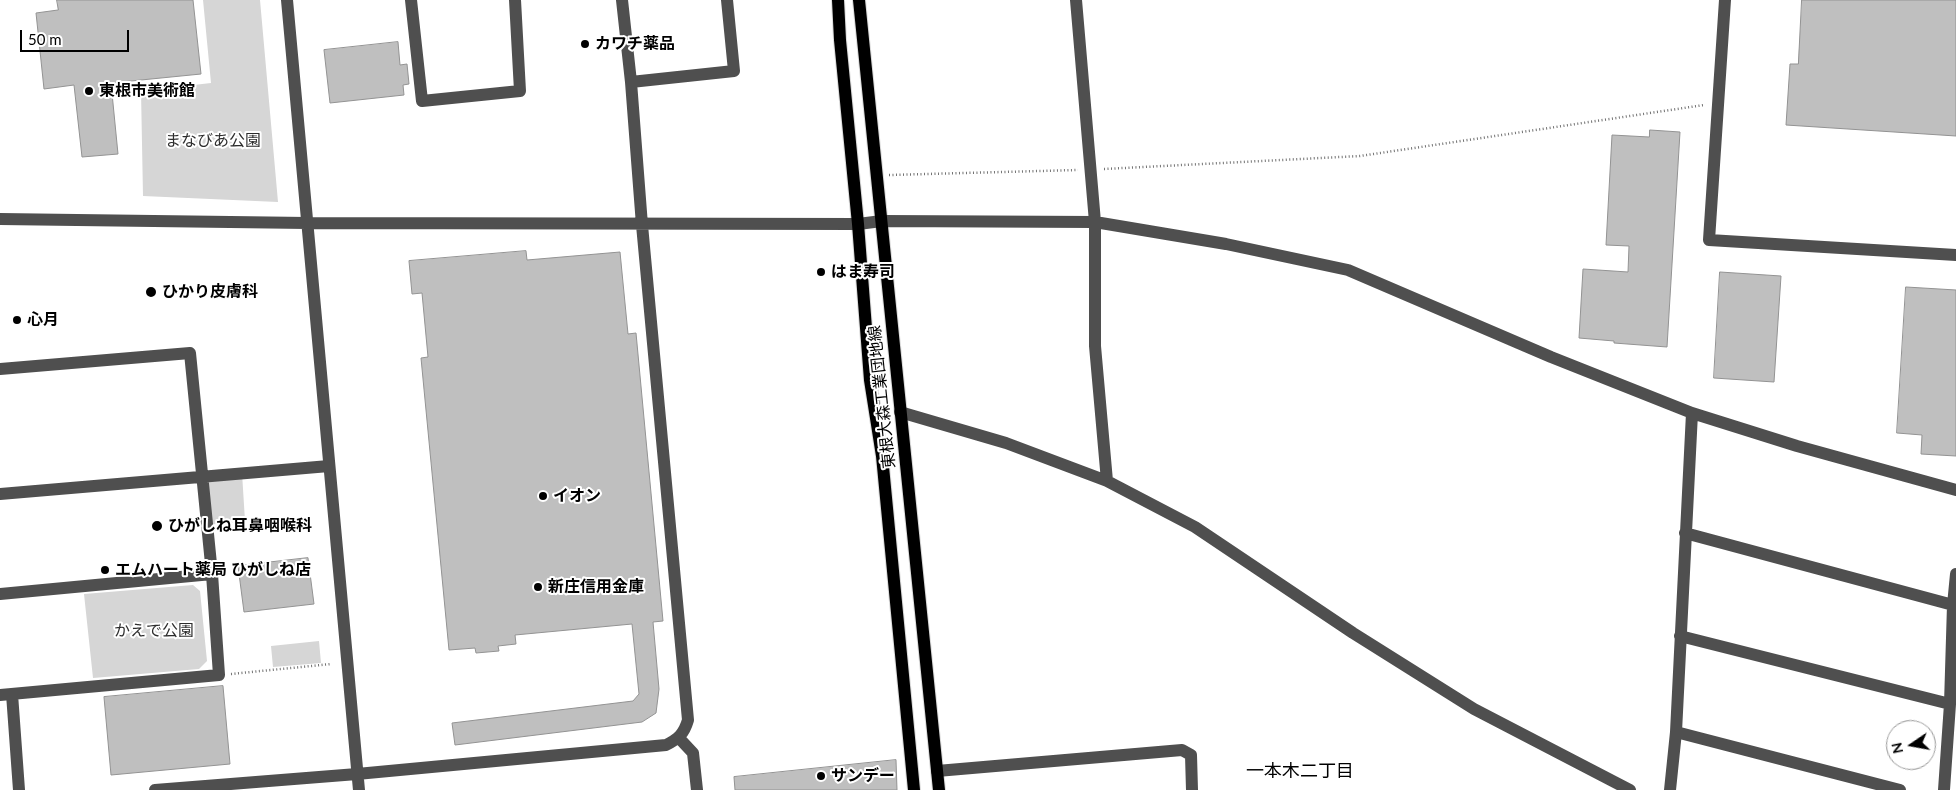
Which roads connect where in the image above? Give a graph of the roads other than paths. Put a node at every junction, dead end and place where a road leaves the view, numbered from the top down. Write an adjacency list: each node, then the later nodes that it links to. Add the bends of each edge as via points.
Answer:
1 (287, 0): 14 (street)
2 (411, 0): 3 (street, via 422,101 520,90)
3 (514, 0)
4 (622, 0): 10 (street)
5 (727, 0): 10 (street, via 734,71)
6 (838, 0): 15 (main road, 東根大森工業団地線)
7 (859, 0): 12 (main road, 東根大森工業団地線)
8 (1076, 0): 13 (street)
9 (1725, 0): 17 (street, via 1709,240)
10 (631, 82): 16 (street)
11 (0, 219): 14 (street)
12 (882, 221): 13 (street); 15 (street); 19 (main road, 東根大森工業団地線)
13 (1095, 222): 20 (street, via 1226,244 1348,270); 23 (street, via 1095,346)
14 (307, 223): 16 (street); 21 (street)
15 (858, 224): 16 (street); 42 (main road, 東根大森工業団地線, via 870,380 882,456)
16 (642, 225): 35 (street, via 688,720)
17 (1956, 255)
18 (0, 369): 22 (street, via 190,353)
19 (900, 412): 23 (street, via 1006,443); 36 (main road, 東根大森工業団地線)
20 (1692, 413): 24 (street); 26 (street)
21 (329, 466): 22 (street); 37 (street)
22 (202, 476): 25 (street); 27 (street)
23 (1107, 481): 45 (street, via 1195,527 1474,709)
24 (1956, 490)
25 (0, 494)
26 (1685, 533): 30 (street); 31 (street)
27 (212, 574): 29 (street); 32 (street, via 219,675)
28 (1956, 574): 30 (street)
29 (0, 594)
30 (1953, 605): 33 (street)
31 (1680, 636): 33 (street); 34 (street)
32 (6, 695): 38 (street)
33 (1950, 704): 48 (street)
34 (1676, 732): 46 (street); 47 (street)
35 (679, 738): 37 (street, via 666,746); 41 (street, via 693,753)
36 (937, 771): 43 (main road, 東根大森工業団地線); 44 (street, via 1182,750 1192,755)
37 (358, 774): 39 (street); 40 (street)
38 (19, 790)
39 (155, 790)
40 (359, 790)
41 (697, 790)
42 (914, 790)
43 (939, 790)
44 (1192, 790)
45 (1630, 790)
46 (1670, 790)
47 (1900, 790)
48 (1944, 790)

